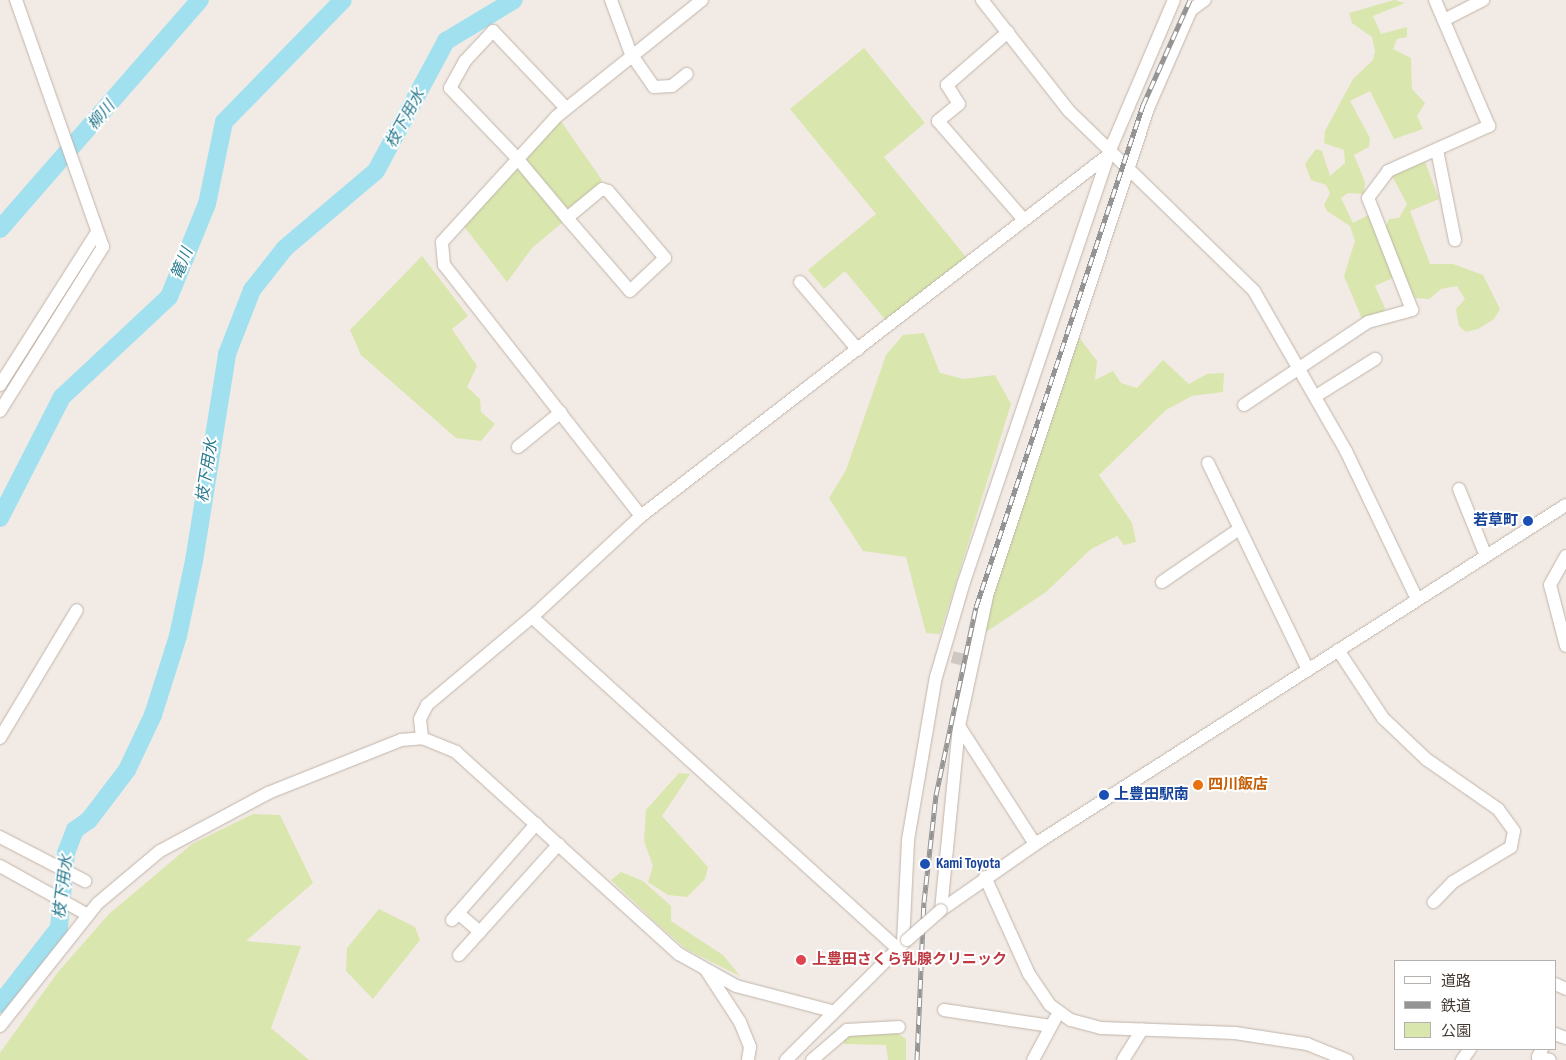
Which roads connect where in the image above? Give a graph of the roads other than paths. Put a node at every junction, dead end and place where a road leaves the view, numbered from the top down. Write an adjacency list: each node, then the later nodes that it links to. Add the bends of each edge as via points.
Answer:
1 (16, 0): 20 (street)
2 (611, 0): 11 (street)
3 (702, 0): 11 (street)
4 (982, 0): 10 (street)
5 (1174, 0): 15 (street)
6 (1205, 0): 17 (street, via 1190,10 1149,106)
7 (1435, 0): 9 (street)
8 (1483, 0): 9 (street)
9 (1444, 20): 14 (street, via 1489,126)
10 (1008, 32): 15 (street, via 1069,110); 19 (street, via 947,85 959,104 938,121)
11 (631, 54): 12 (street, via 654,87 672,86); 13 (street)
12 (687, 74)
13 (566, 108): 16 (street); 16 (street, via 493,31 465,61 451,92)
14 (1437, 150): 21 (street); 25 (street, via 1388,171 1368,198 1412,310 1368,322)
15 (1111, 153): 17 (street); 19 (street); 45 (street)
16 (516, 157): 18 (street); 30 (street, via 443,236 442,257)
17 (1130, 168): 25 (street, via 1246,282); 45 (street, via 1059,368 987,596)
18 (567, 218): 18 (street, via 630,291 665,258 608,191 602,189)
19 (1024, 220): 23 (street)
20 (96, 234): 26 (street); 29 (street, via 103,247)
21 (1454, 240)
22 (800, 282): 23 (street)
23 (858, 350): 35 (street)
24 (1375, 359): 27 (street)
25 (1300, 368): 27 (street); 28 (street)
26 (0, 385)
27 (1316, 396): 40 (street)
28 (1244, 405)
29 (0, 411)
30 (561, 412): 31 (street); 35 (street)
31 (518, 447)
32 (1208, 463): 36 (street)
33 (1459, 488): 37 (street)
34 (1566, 505): 37 (street)
35 (641, 516): 42 (street)
36 (1239, 529): 39 (street); 46 (street)
37 (1486, 556): 40 (street)
38 (1566, 556): 43 (street, via 1550,585)
39 (1162, 582)
40 (1417, 599): 44 (street)
41 (77, 610): 48 (street)
42 (532, 616): 49 (street, via 427,705 420,719); 61 (street)
43 (1566, 646)
44 (1338, 650): 46 (street); 57 (street, via 1383,718 1426,759 1498,809 1514,831 1511,847 1453,882)
45 (958, 658): 47 (street); 61 (street, via 908,840)
46 (1308, 670): 53 (street)
47 (959, 726): 53 (street); 58 (street)
48 (0, 738)
49 (422, 738): 50 (street, via 449,747); 59 (street, via 401,740 301,780 215,820 136,868)
50 (536, 824): 52 (street); 60 (street, via 455,916)
51 (0, 837): 56 (street)
52 (559, 844): 60 (street); 63 (street, via 679,954)
53 (1034, 844): 55 (street)
54 (0, 866): 59 (street)
55 (985, 877): 58 (street); 66 (street, via 1029,974)
56 (85, 881)
57 (1434, 902)
58 (941, 910): 61 (street, bridge)
59 (88, 915): 67 (street)
60 (480, 932): 62 (street)
61 (902, 944): 65 (street)
62 (459, 954)
63 (706, 970): 65 (street, via 749,990); 72 (street, via 740,1022 750,1047)
64 (944, 1010): 68 (street)
65 (832, 1011): 73 (street)
66 (1059, 1013): 68 (street); 70 (street, via 1088,1027)
67 (0, 1026)
68 (1051, 1026): 75 (street)
69 (899, 1027): 74 (street, via 847,1030)
70 (1142, 1030): 76 (street); 77 (street, via 1244,1035 1307,1044)
71 (1542, 1050): 78 (street, via 1538,1057)
72 (748, 1060)
73 (786, 1060)
74 (812, 1060)
75 (1033, 1060)
76 (1123, 1060)
77 (1347, 1060)
78 (1550, 1060)

